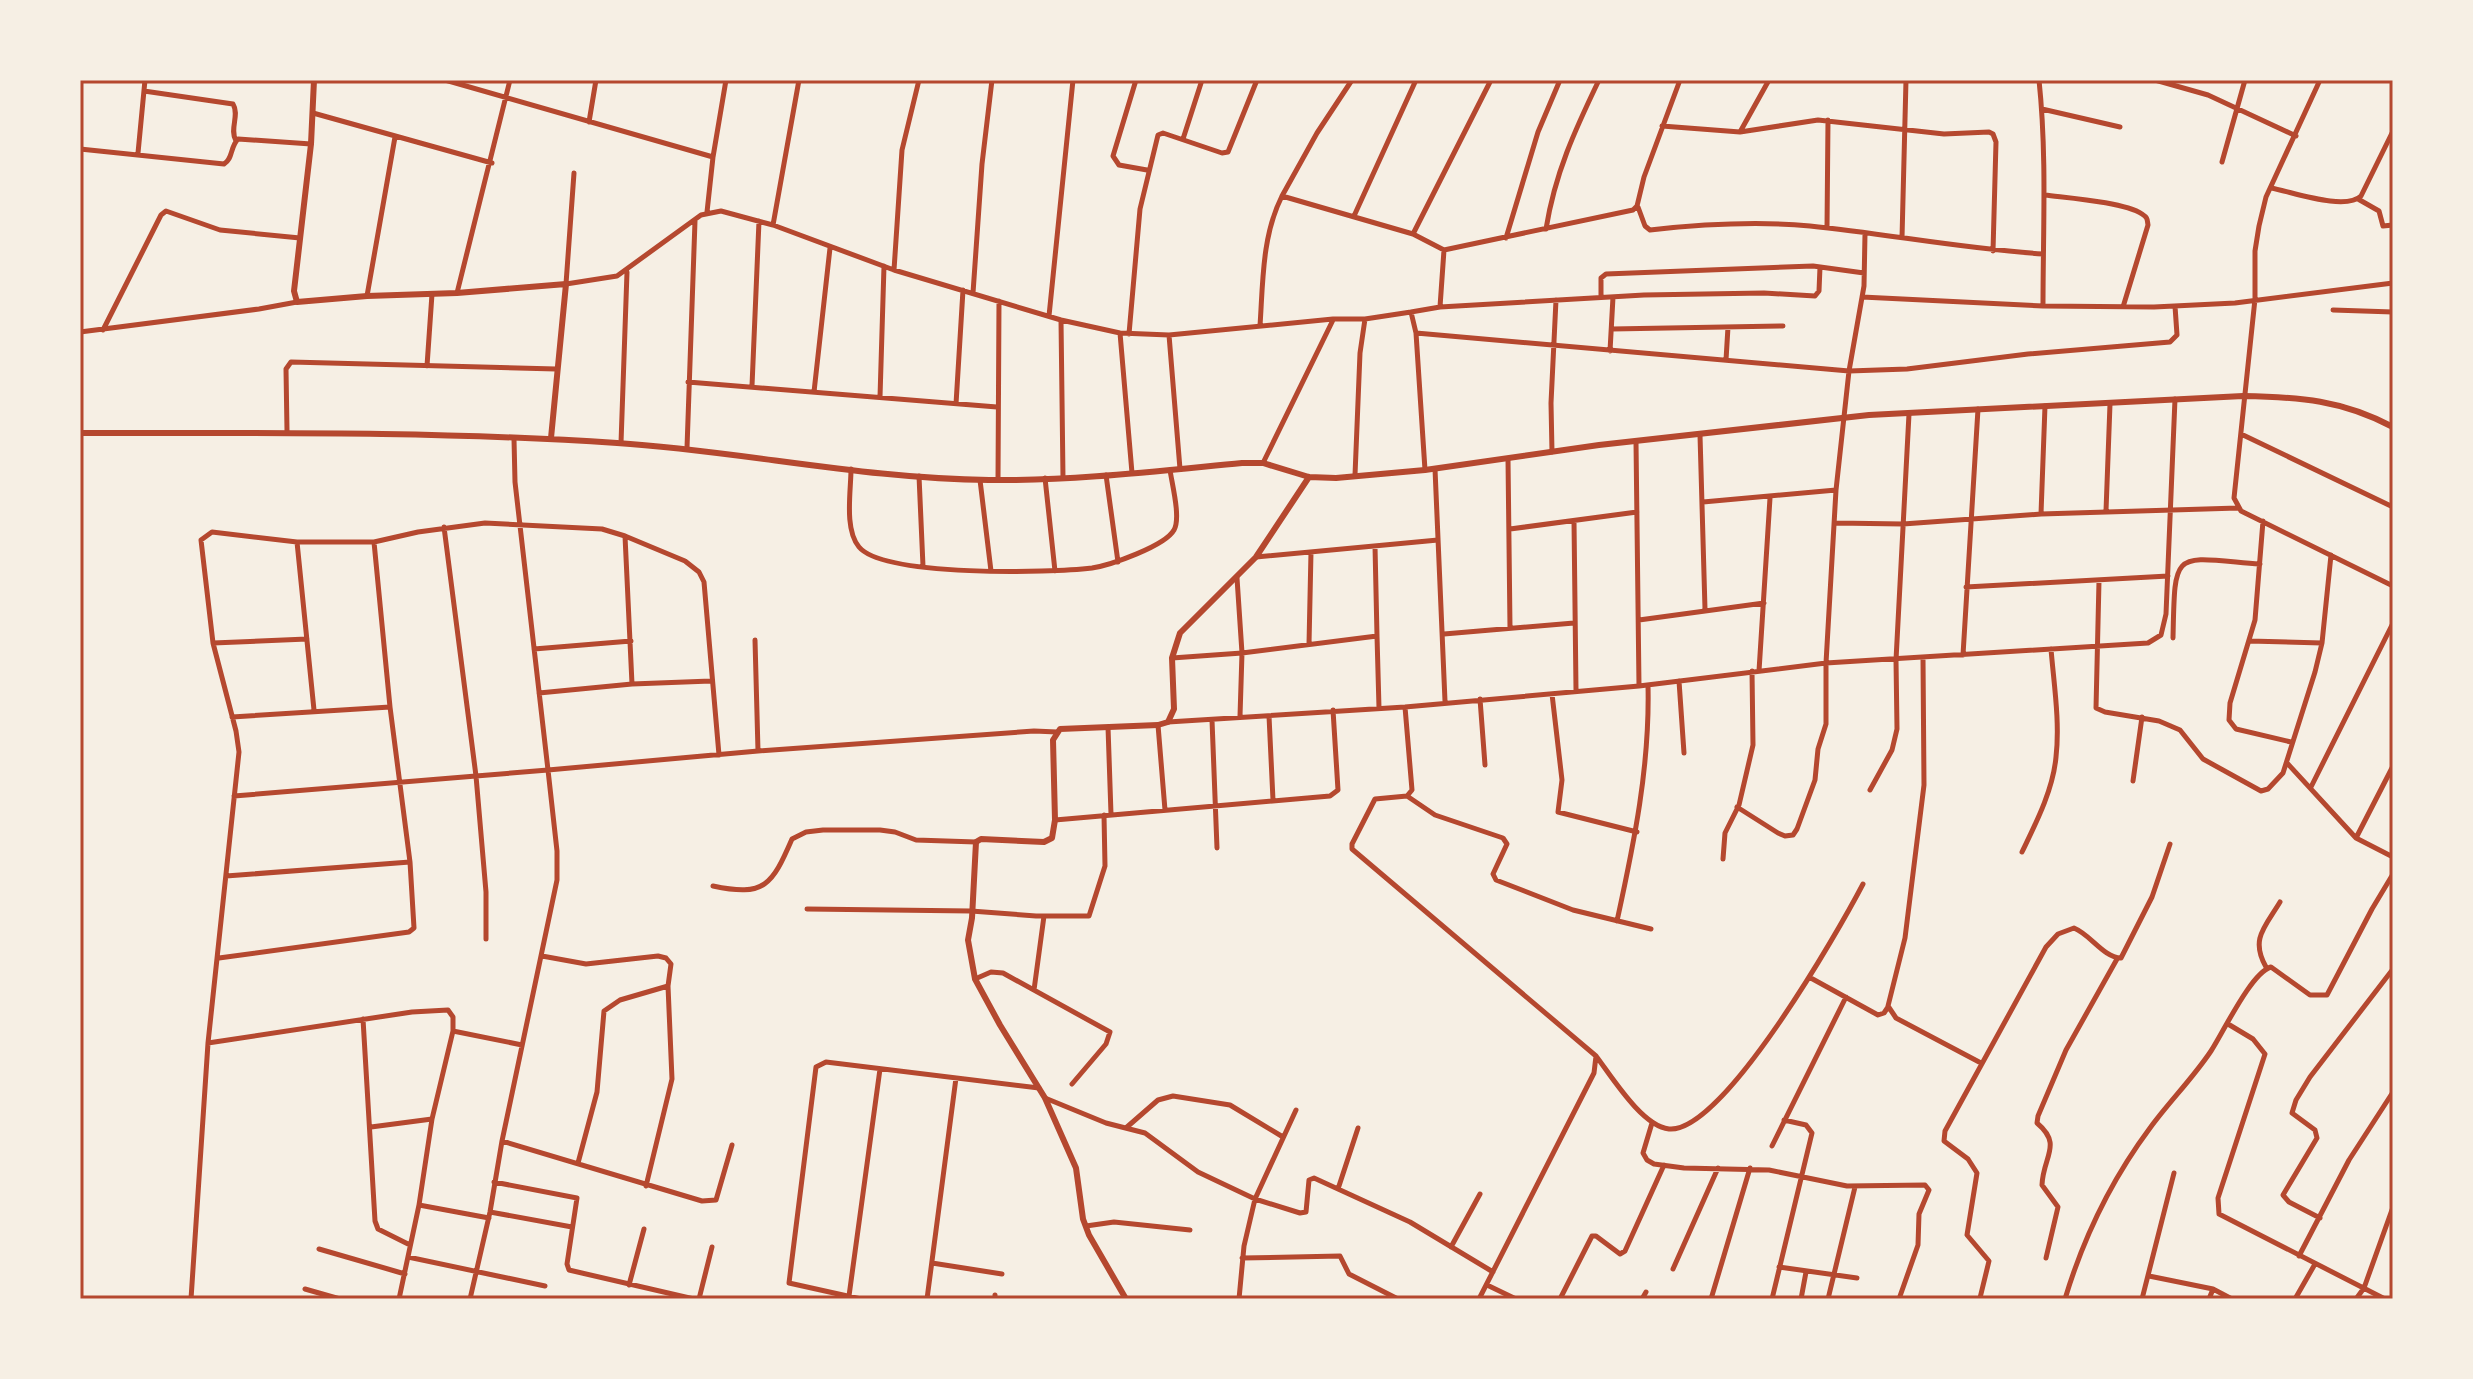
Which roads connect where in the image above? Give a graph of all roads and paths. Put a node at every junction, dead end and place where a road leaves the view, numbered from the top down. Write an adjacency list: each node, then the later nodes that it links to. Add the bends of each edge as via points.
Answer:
1 (145, 80): 26 (street)
2 (314, 80): 30 (street)
3 (445, 80): 27 (street)
4 (510, 80): 27 (street)
5 (596, 80): 32 (street)
6 (726, 80): 45 (street)
7 (799, 80): 59 (street)
8 (919, 80): 74 (street, via 902,150)
9 (992, 80): 81 (street)
10 (1073, 80): 98 (street)
11 (1136, 80): 48 (street, via 1113,156 1119,165)
12 (1202, 80): 40 (street)
13 (1257, 80): 40 (street, via 1228,152)
14 (1352, 80): 52 (street)
15 (1416, 80): 56 (street)
16 (1491, 80): 63 (street)
17 (1560, 80): 66 (street)
18 (1599, 80): 62 (street, via 1564,154)
19 (1680, 80): 33 (street)
20 (1769, 80): 37 (street)
21 (1906, 80): 35 (street)
22 (2039, 80): 28 (street)
23 (2155, 80): 29 (street)
24 (2245, 80): 29 (street)
25 (2320, 80): 38 (street)
26 (144, 91): 41 (street, via 233,104); 44 (street)
27 (505, 98): 32 (street); 47 (street)
28 (2042, 109): 34 (street); 51 (street)
29 (2239, 109): 38 (street); 46 (street)
30 (313, 113): 39 (street); 42 (street)
31 (1828, 120): 35 (street); 37 (street); 61 (street)
32 (589, 122): 45 (street)
33 (1662, 126): 37 (street); 54 (street)
34 (2120, 127)
35 (1903, 129): 67 (street); 70 (street, via 1993,134)
36 (2393, 131): 53 (street)
37 (1740, 132)
38 (2296, 136): 50 (street)
39 (395, 137): 47 (street); 83 (street)
40 (1183, 139): 48 (street, via 1158,135)
41 (236, 141): 42 (street); 44 (street, via 224,164)
42 (311, 144): 65 (street)
43 (80, 149): 44 (street)
44 (138, 153)
45 (713, 157): 55 (street)
46 (2222, 162)
47 (492, 163): 80 (street)
48 (1147, 170): 110 (street)
49 (574, 173): 78 (street)
50 (2271, 188): 53 (street, via 2336,202); 87 (street, via 2255,251)
51 (2045, 195): 71 (street); 94 (street, via 2107,204 2146,218)
52 (1282, 196): 56 (street); 102 (street, via 1268,229)
53 (2358, 199): 60 (street, via 2379,211 2383,226)
54 (1637, 206): 61 (street, via 1650,230 1752,223); 62 (street)
55 (707, 212): 57 (street); 58 (street)
56 (1354, 216): 63 (street)
57 (695, 220): 75 (street); 118 (street)
58 (759, 221): 59 (street); 119 (street)
59 (773, 225): 68 (street)
60 (2393, 225)
61 (1827, 228): 64 (street)
62 (1545, 230): 66 (street)
63 (1413, 234): 69 (street)
64 (1865, 234): 67 (street); 76 (street)
65 (301, 238): 90 (street); 106 (street, via 220,230 164,212)
66 (1505, 238): 69 (street)
67 (1902, 238): 70 (street)
68 (830, 248): 72 (street); 120 (street)
69 (1444, 250): 93 (street)
70 (1993, 251): 71 (street)
71 (2043, 254): 91 (street)
72 (884, 266): 74 (street); 122 (street)
73 (1820, 267): 76 (street); 84 (street, via 1606,274 1601,278); 85 (street, via 1817,295)
74 (894, 270): 79 (street)
75 (627, 271): 78 (street); 139 (street)
76 (1864, 273): 86 (street)
77 (2393, 283): 87 (street)
78 (566, 284): 80 (street); 116 (street)
79 (963, 290): 81 (street); 125 (street)
80 (457, 293): 82 (street)
81 (973, 293): 89 (street)
82 (432, 294): 83 (street); 115 (street)
83 (367, 296): 90 (street)
84 (1601, 297): 85 (street); 88 (street)
85 (1613, 297): 105 (street)
86 (1862, 297): 91 (street); 117 (street)
87 (2255, 299): 92 (street); 121 (street)
88 (1556, 300): 93 (street); 112 (street)
89 (999, 301): 98 (street); 127 (street)
90 (297, 302): 106 (street)
91 (2043, 306): 94 (street)
92 (2175, 306): 94 (street); 117 (street, via 2177,335 2170,342)
93 (1440, 307): 96 (street)
94 (2123, 307)
95 (2333, 310): 97 (street)
96 (1411, 312): 100 (street); 109 (street)
97 (2393, 312)
98 (1049, 316): 101 (street)
99 (1333, 319): 100 (street); 102 (street); 143 (street)
100 (1365, 319): 152 (street)
101 (1061, 320): 108 (street); 155 (street)
102 (1260, 326): 111 (street)
103 (1783, 326): 104 (street)
104 (1728, 327): 105 (street); 114 (street)
105 (1612, 329): 113 (street)
106 (103, 330): 107 (street)
107 (80, 332)
108 (1120, 333): 110 (street); 149 (street)
109 (1416, 333): 112 (street); 148 (street)
110 (1129, 334): 111 (street)
111 (1169, 335): 145 (street)
112 (1552, 348): 113 (street); 141 (street)
113 (1610, 351): 114 (street)
114 (1726, 360): 117 (street)
115 (427, 366): 116 (street); 132 (street, via 291,362 286,369)
116 (556, 369): 136 (street)
117 (1849, 371): 130 (street)
118 (688, 382): 119 (street); 140 (street)
119 (752, 386): 120 (street)
120 (814, 392): 122 (street)
121 (2243, 396): 123 (street); 131 (street, via 2329,401); 134 (street)
122 (880, 397): 125 (street)
123 (2175, 399): 124 (street); 163 (street)
124 (2110, 404): 126 (street); 164 (street)
125 (956, 405): 127 (street)
126 (2045, 406): 128 (street); 166 (street)
127 (997, 407): 157 (street)
128 (1978, 408): 129 (street); 167 (street)
129 (1909, 414): 130 (street); 172 (street)
130 (1843, 418): 135 (street); 158 (street)
131 (2393, 427)
132 (287, 431): 133 (street); 137 (street)
133 (80, 433)
134 (2241, 434): 161 (street); 162 (street, via 2234,498)
135 (1700, 435): 138 (street); 160 (street)
136 (551, 438): 137 (street); 139 (street)
137 (514, 439): 171 (street)
138 (1636, 442): 141 (street); 165 (street)
139 (621, 443): 140 (street)
140 (687, 448): 144 (street)
141 (1552, 452): 142 (street)
142 (1508, 459): 146 (street); 174 (street)
143 (1263, 463): 145 (street); 153 (street)
144 (851, 469): 150 (street); 185 (street, via 851,525 857,544 874,557)
145 (1180, 469): 147 (street)
146 (1435, 469): 148 (street); 176 (street)
147 (1170, 470): 149 (street); 183 (street, via 1174,531)
148 (1425, 470): 152 (street)
149 (1132, 473): 151 (street)
150 (919, 475): 156 (street); 185 (street)
151 (1106, 475): 155 (street); 183 (street)
152 (1355, 475): 153 (street)
153 (1309, 477): 182 (street)
154 (1045, 478): 155 (street); 157 (street); 187 (street)
155 (1063, 478)
156 (980, 480): 157 (street); 186 (street)
157 (998, 480)
158 (1836, 490): 159 (street); 170 (street)
159 (1770, 498): 160 (street); 193 (street)
160 (1703, 502): 194 (street)
161 (2393, 507)
162 (2238, 508): 163 (street); 169 (street)
163 (2169, 510): 164 (street); 188 (street)
164 (2106, 511): 166 (street)
165 (1637, 512): 168 (street); 195 (street)
166 (2041, 514): 167 (street)
167 (1970, 520): 172 (street); 192 (street)
168 (1574, 521): 174 (street); 196 (street)
169 (2263, 521): 181 (street); 184 (street)
170 (1836, 523): 172 (street); 217 (street)
171 (521, 524): 173 (street); 175 (street, via 602,529); 210 (street)
172 (1903, 524): 216 (street)
173 (444, 527): 178 (street); 251 (street)
174 (1510, 529): 198 (street)
175 (625, 536): 204 (street); 219 (street, via 685,561 701,576)
176 (1438, 540): 179 (street); 199 (street)
177 (297, 542): 178 (street); 202 (street); 206 (street, via 212,532 204,536 201,555)
178 (374, 542): 229 (street)
179 (1375, 546): 180 (street); 200 (street)
180 (1311, 552): 182 (street); 208 (street)
181 (2331, 555): 191 (street); 207 (street)
182 (1256, 557): 189 (street)
183 (1118, 562): 187 (street)
184 (2260, 564): 201 (street, via 2184,562 2174,585); 205 (street)
185 (923, 566): 186 (street)
186 (991, 571): 187 (street)
187 (1055, 571)
188 (2168, 576): 190 (street); 209 (street, via 2164,630 2158,638)
189 (1237, 578): 212 (street); 214 (street, via 1187,623)
190 (2099, 581): 192 (street); 209 (street)
191 (2393, 586)
192 (1966, 587): 213 (street)
193 (1764, 603): 194 (street); 218 (street)
194 (1705, 609): 195 (street)
195 (1639, 620): 223 (street)
196 (1574, 623): 198 (street); 224 (street)
197 (2393, 623): 254 (street)
198 (1510, 627): 199 (street)
199 (1444, 634): 228 (street)
200 (1377, 636): 208 (street); 231 (street)
201 (2173, 638)
202 (307, 639): 206 (street); 232 (street)
203 (755, 640): 244 (street)
204 (631, 641): 210 (street); 221 (street)
205 (2249, 641): 207 (street); 243 (street, via 2229,720 2247,733)
206 (213, 643): 236 (street)
207 (2322, 643): 243 (street)
208 (1309, 644): 212 (street)
209 (2098, 646): 211 (street); 237 (street, via 2096,708)
210 (534, 649): 225 (street)
211 (2051, 649): 213 (street); 269 (street, via 2056,760)
212 (1242, 653): 214 (street); 234 (street)
213 (1963, 655): 215 (street)
214 (1172, 658): 239 (street, via 1174,709)
215 (1923, 658): 216 (street); 294 (street, via 1924,785 1905,938)
216 (1896, 660): 217 (street); 255 (street, via 1895,740)
217 (1826, 663): 218 (street); 260 (street, via 1826,724 1815,780 1797,829 1785,836)
218 (1755, 671): 220 (street); 260 (street, via 1753,745)
219 (711, 681): 221 (street); 246 (street)
220 (1679, 681): 222 (street); 245 (street)
221 (632, 684): 225 (street)
222 (1648, 685): 223 (street); 264 (street)
223 (1639, 686): 224 (street)
224 (1576, 690): 226 (street)
225 (539, 693): 250 (street)
226 (1552, 694): 227 (street); 264 (street, via 1562,780 1558,812)
227 (1480, 699): 228 (street); 248 (street)
228 (1445, 701): 230 (street)
229 (390, 707): 232 (street); 253 (street)
230 (1405, 707): 231 (street); 257 (street, via 1412,786)
231 (1379, 708): 233 (street)
232 (314, 710): 236 (street)
233 (1333, 710): 235 (street); 258 (street, via 1338,790 1330,796)
234 (1240, 716): 235 (street); 238 (street)
235 (1269, 716): 258 (street)
236 (232, 717): 256 (street, via 239,752)
237 (2142, 717): 247 (street, via 2180,730 2203,759 2261,791 2278,779); 252 (street)
238 (1212, 720): 239 (street); 259 (street)
239 (1168, 722): 240 (street)
240 (1158, 725): 241 (street); 261 (street)
241 (1108, 727): 242 (street); 262 (street)
242 (1057, 732): 244 (street); 263 (street)
243 (2291, 742): 247 (street)
244 (758, 751): 246 (street)
245 (1684, 753)
246 (719, 755): 250 (street)
247 (2287, 763): 254 (street)
248 (1485, 765)
249 (2393, 766): 265 (street)
250 (548, 770): 251 (street); 284 (street, via 558,867)
251 (476, 776): 253 (street); 283 (street)
252 (2133, 781)
253 (401, 782): 256 (street); 272 (street)
254 (2311, 787): 265 (street)
255 (1870, 790)
256 (234, 796): 274 (street)
257 (1407, 796): 281 (street, via 1435,815 1503,838 1507,844 1493,874 1496,880); 300 (street, via 1375,799 1352,849)
258 (1273, 800): 259 (street)
259 (1213, 806): 261 (street); 268 (street)
260 (1737, 807): 271 (street, via 1725,833)
261 (1165, 810): 262 (street)
262 (1108, 815): 263 (street); 280 (street, via 1105,866 1092,914)
263 (1055, 820): 266 (street, via 1052,838 1044,842)
264 (1637, 832): 281 (street)
265 (2356, 838): 270 (street)
266 (976, 842): 276 (street, via 916,840 888,831 806,832 792,839 778,871 759,887 737,891); 279 (street)
267 (2170, 844): 286 (street, via 2152,897 2124,956)
268 (1217, 848)
269 (2022, 852)
270 (2393, 857)
271 (1723, 859)
272 (410, 862): 274 (street); 285 (street, via 415,925 409,932)
273 (2393, 874): 287 (street, via 2327,995 2310,995)
274 (226, 876): 285 (street)
275 (1863, 884): 289 (street)
276 (713, 886)
277 (2280, 902): 287 (street, via 2258,941)
278 (807, 909): 279 (street)
279 (971, 911): 280 (street); 290 (street, via 969,956)
280 (1044, 916): 292 (street)
281 (1617, 921): 282 (street)
282 (1651, 929)
283 (486, 939)
284 (542, 956): 291 (street, via 586,964 663,957 671,964); 299 (street)
285 (219, 958): 298 (street)
286 (2117, 959): 301 (street, via 2074,928 2058,934 2041,954); 346 (street, via 2066,1050 2038,1116 2037,1123 2052,1140 2042,1185 2058,1207)
287 (2266, 967): 296 (street)
288 (2393, 969): 334 (street, via 2293,1107 2292,1113 2315,1130 2317,1138 2283,1195)
289 (1809, 977): 293 (street); 311 (street, via 1748,1066 1714,1105 1676,1129)
290 (975, 979): 292 (street, via 996,971); 305 (street)
291 (668, 986): 319 (street, via 620,1000 604,1011 597,1092); 326 (street, via 672,1079)
292 (1034, 990): 304 (street, via 1110,1032)
293 (1846, 997): 294 (street, via 1878,1015); 310 (street)
294 (1888, 1006): 301 (street, via 1896,1018)
295 (363, 1019): 297 (street, via 448,1010); 298 (street); 312 (street)
296 (2228, 1024): 343 (street, via 2253,1039 2265,1054 2217,1210); 388 (street, via 2120,1174 2080,1253)
297 (453, 1031): 299 (street); 309 (street)
298 (208, 1043): 369 (street)
299 (522, 1045): 316 (street)
300 (1596, 1056): 311 (street); 351 (street, via 1594,1073)
301 (1981, 1063): 368 (street, via 1944,1136 1977,1173 1967,1235 1989,1261)
302 (880, 1069): 303 (street); 366 (street); 366 (street, via 826,1062 814,1073 788,1280 791,1285)
303 (956, 1078): 305 (street); 347 (street)
304 (1072, 1084)
305 (1039, 1088): 307 (street)
306 (2393, 1092): 334 (street)
307 (1045, 1098): 313 (street); 335 (street, via 1076,1168)
308 (1296, 1110): 315 (street)
309 (432, 1119): 312 (street); 331 (street)
310 (1784, 1120): 318 (street); 324 (street, via 1806,1125 1812,1133)
311 (1652, 1123): 320 (street, via 1643,1153 1647,1160)
312 (371, 1127): 339 (street, via 377,1226)
313 (1126, 1128): 315 (street, via 1158,1100 1173,1096 1230,1105); 330 (street, via 1145,1133 1198,1172)
314 (1358, 1128): 328 (street)
315 (1283, 1137): 330 (street)
316 (502, 1141): 319 (street); 325 (street)
317 (732, 1145): 326 (street, via 716,1200)
318 (1772, 1146)
319 (578, 1163): 326 (street)
320 (1664, 1165): 321 (street); 381 (street, via 1625,1251 1620,1254 1592,1236)
321 (1718, 1168): 322 (street); 350 (street)
322 (1750, 1168): 324 (street); 383 (street)
323 (2174, 1173): 357 (street)
324 (1800, 1176): 327 (street); 349 (street)
325 (494, 1182): 333 (street); 336 (street, via 576,1197)
326 (646, 1186)
327 (1855, 1187): 356 (street); 387 (street, via 1928,1187 1919,1214 1918,1245)
328 (1338, 1189): 330 (street, via 1311,1177 1304,1214); 341 (street)
329 (1480, 1194): 341 (street)
330 (1255, 1199): 345 (street)
331 (419, 1205): 333 (street); 339 (street)
332 (2393, 1207): 362 (street)
333 (490, 1215): 336 (street); 353 (street)
334 (2320, 1218): 343 (street)
335 (1086, 1226): 338 (street, via 1114,1222); 376 (street)
336 (572, 1227): 359 (street, via 569,1270)
337 (644, 1229): 359 (street)
338 (1190, 1230)
339 (410, 1245): 344 (street)
340 (712, 1247): 373 (street)
341 (1451, 1247): 351 (street)
342 (319, 1249): 354 (street)
343 (2299, 1256): 348 (street)
344 (408, 1257): 353 (street); 354 (street)
345 (1242, 1258): 367 (street, via 1340,1256 1349,1274); 377 (street)
346 (2046, 1258)
347 (932, 1263): 355 (street); 375 (street)
348 (2315, 1264): 362 (street); 392 (street)
349 (1779, 1267): 352 (street); 384 (street)
350 (1673, 1269)
351 (1493, 1272): 360 (street)
352 (1806, 1272): 356 (street); 385 (street)
353 (477, 1273): 361 (street); 372 (street)
354 (405, 1274): 371 (street)
355 (1002, 1274)
356 (1832, 1276): 358 (street); 386 (street)
357 (2149, 1276): 364 (street); 389 (street)
358 (1857, 1278)
359 (629, 1285): 373 (street)
360 (1487, 1285): 379 (street); 380 (street)
361 (545, 1286)
362 (2364, 1288): 393 (street); 394 (street)
363 (305, 1289): 370 (street)
364 (2213, 1289): 390 (street); 391 (street)
365 (1646, 1292): 382 (street)
366 (849, 1296): 374 (street)
367 (1385, 1296): 378 (street)
368 (1980, 1298)
369 (191, 1299)
370 (340, 1299)
371 (399, 1299)
372 (470, 1299)
373 (697, 1299)
374 (861, 1299)
375 (927, 1299)
376 (1126, 1299)
377 (1239, 1299)
378 (1398, 1299)
379 (1479, 1299)
380 (1516, 1299)
381 (1560, 1299)
382 (1642, 1299)
383 (1711, 1299)
384 (1772, 1299)
385 (1801, 1299)
386 (1828, 1299)
387 (1899, 1299)
388 (2065, 1299)
389 (2142, 1299)
390 (2209, 1299)
391 (2232, 1299)
392 (2295, 1299)
393 (2356, 1299)
394 (2385, 1299)

